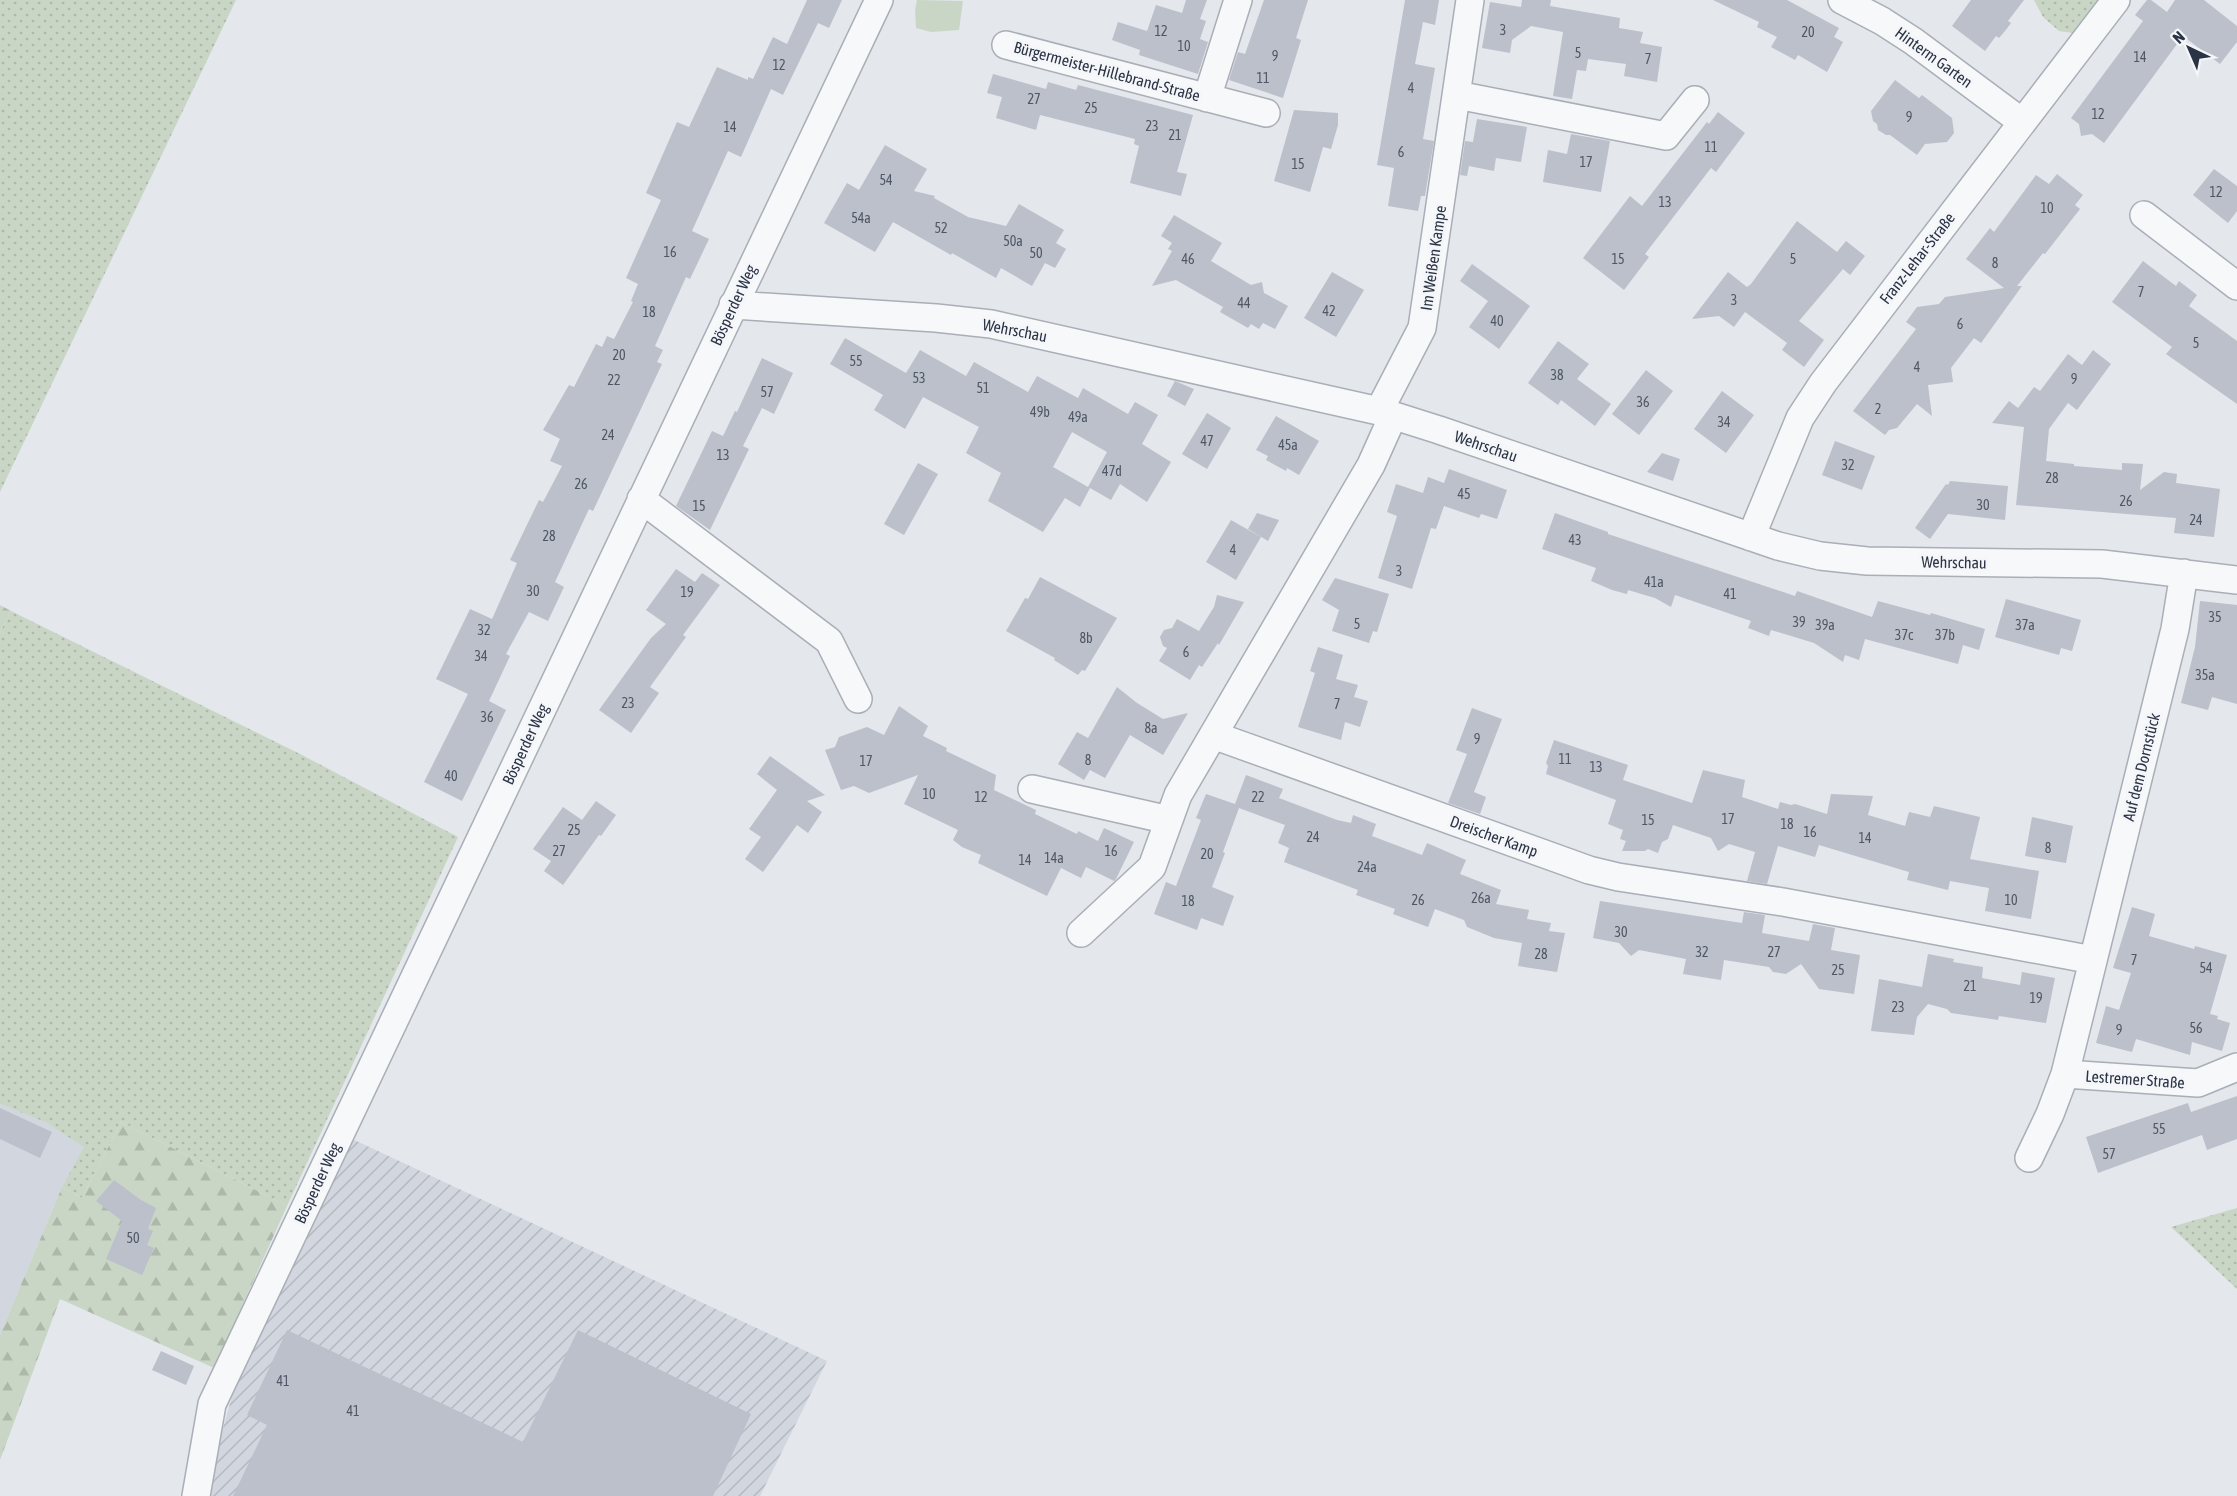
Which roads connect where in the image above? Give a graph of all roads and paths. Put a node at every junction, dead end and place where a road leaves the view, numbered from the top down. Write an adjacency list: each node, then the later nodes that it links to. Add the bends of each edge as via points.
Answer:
1 (879, 0): 14 (street, Bösperder Weg)
2 (1238, 0): 8 (street, Bürgermeister-Hillebrand-Straße)
3 (1470, 0): 7 (street, Im Weißen Kampe)
4 (1842, 0): 11 (street, Hinterm Garten, via 1913,41)
5 (2116, 0): 11 (street, Franz-Lehar-Straße)
6 (1006, 45): 8 (street, Bürgermeister-Hillebrand-Straße)
7 (1457, 95): 9 (street, via 1666,136); 15 (street, Im Weißen Kampe, via 1422,328)
8 (1207, 98): 10 (street, Bürgermeister-Hillebrand-Straße)
9 (1695, 100)
10 (1266, 113)
11 (2022, 122): 17 (street, Franz-Lehar-Straße, via 1800,418)
12 (2144, 215): 13 (street)
13 (2237, 286)
14 (733, 305): 15 (street, Wehrschau, via 991,324); 16 (street, Bösperder Weg)
15 (1386, 413): 17 (street, Wehrschau); 21 (street, via 1371,465)
16 (640, 500): 20 (street, via 829,641); 29 (street, Bösperder Weg, via 212,1404)
17 (1751, 537): 18 (street, Wehrschau, via 1820,556 1867,561 2102,564)
18 (2184, 573): 19 (street, Wehrschau); 25 (street, Auf dem Dornstück, via 2175,629)
19 (2237, 580)
20 (858, 699)
21 (1213, 735): 23 (street, via 1178,795); 25 (street, Dreischer Kamp, via 1589,870)
22 (1032, 789): 23 (street)
23 (1169, 820): 24 (street, via 1152,867)
24 (1081, 933)
25 (2093, 960): 27 (street, Auf dem Dornstück)
26 (2237, 1067): 27 (street, Lestremer Straße, via 2198,1083)
27 (2065, 1074): 28 (street, Auf dem Dornstück)
28 (2029, 1158)
29 (196, 1496)

